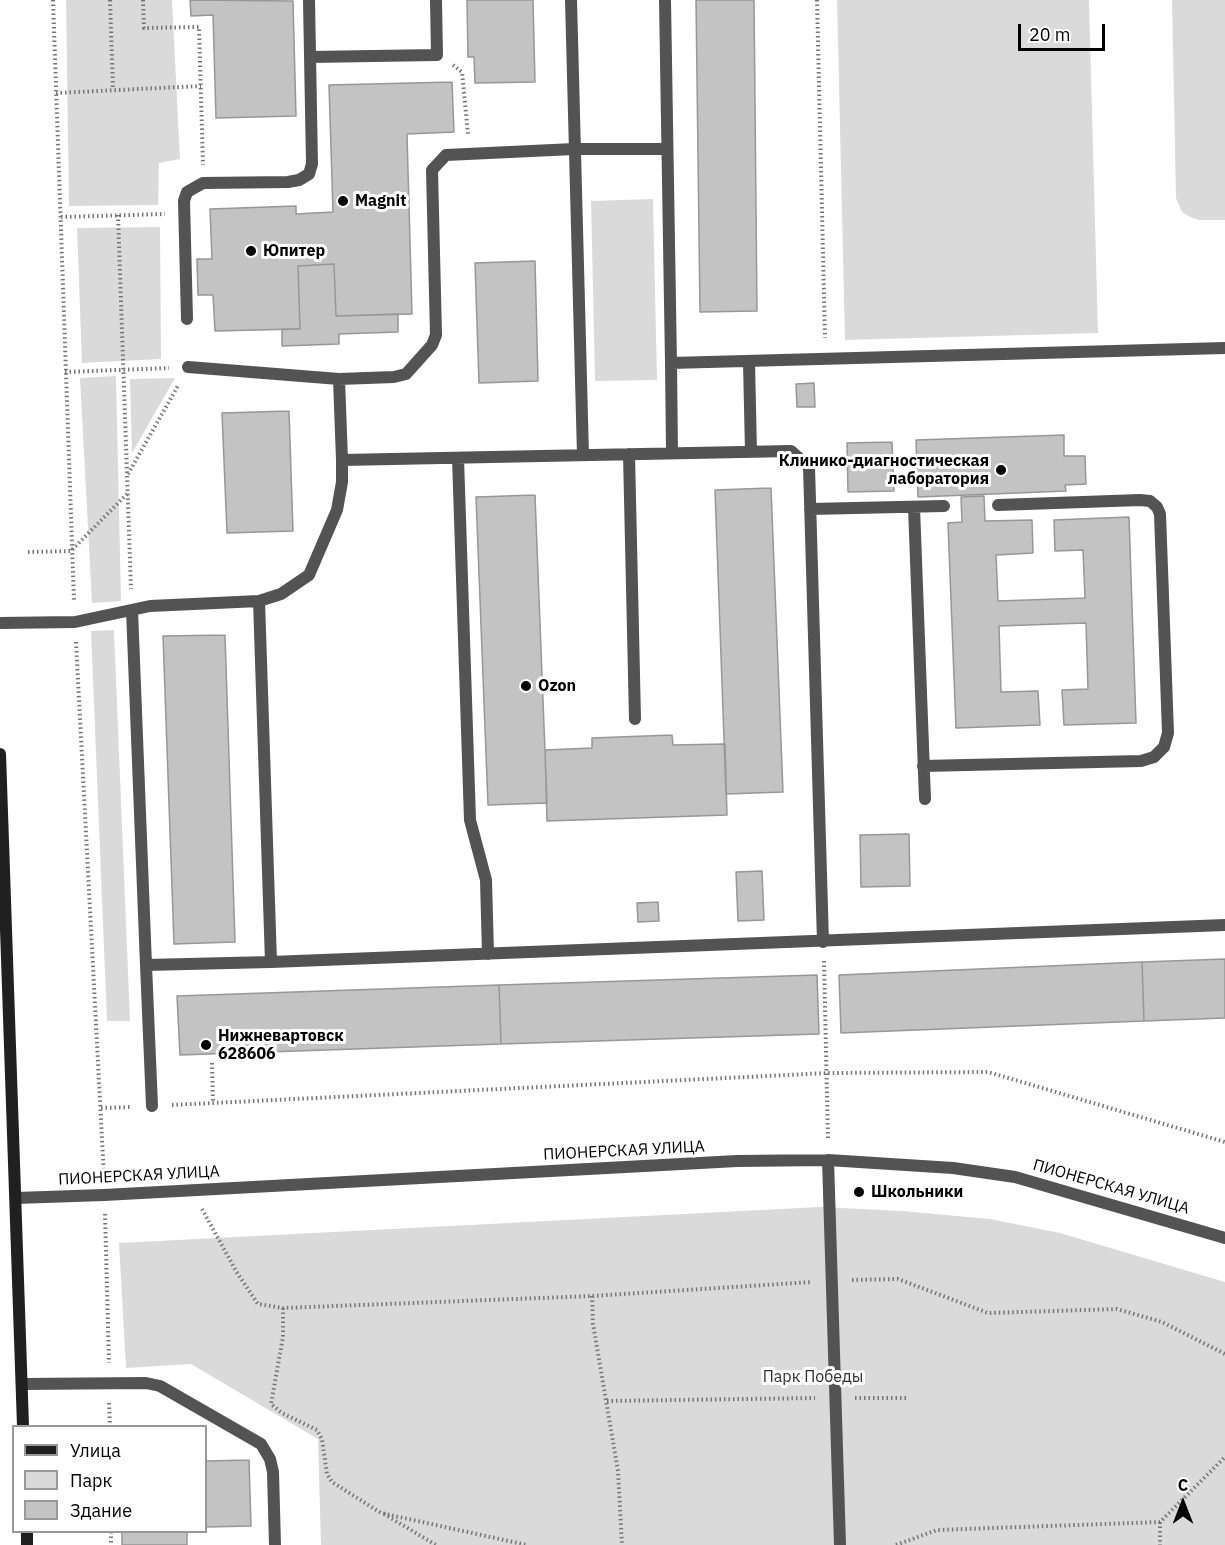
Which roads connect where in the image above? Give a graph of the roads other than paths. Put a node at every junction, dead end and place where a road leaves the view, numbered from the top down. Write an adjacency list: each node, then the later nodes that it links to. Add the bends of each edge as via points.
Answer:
1 (309, 0): 5 (street)
2 (436, 0): 5 (street, via 437,55)
3 (571, 0): 6 (street)
4 (665, 0): 7 (street)
5 (310, 57): 8 (street, via 309,174 288,182 203,183 187,192)
6 (574, 149): 7 (street); 13 (street, via 446,155 432,170 436,335 432,345 406,374); 17 (street)
7 (667, 149): 11 (street)
8 (187, 319)
9 (1225, 348): 10 (street)
10 (749, 362): 11 (street); 14 (street)
11 (671, 363): 15 (street)
12 (188, 367): 13 (street)
13 (339, 379): 19 (street)
14 (751, 452): 15 (street); 23 (street, via 791,451 809,466)
15 (672, 453): 16 (street)
16 (629, 454): 17 (street); 27 (street)
17 (583, 455): 18 (street)
18 (458, 458): 19 (street); 33 (street, via 470,820 486,880)
19 (342, 460): 24 (street, via 337,510 309,575 281,594)
20 (998, 505): 29 (street, via 1140,500 1157,507 1161,514 1168,733 1164,747 1154,757 1141,761)
21 (944, 506): 22 (street)
22 (914, 507): 23 (street); 29 (street)
23 (810, 509): 32 (street)
24 (259, 601): 25 (street, via 163,604); 34 (street)
25 (132, 610): 26 (street, via 75,622); 35 (street)
26 (0, 623)
27 (634, 719)
28 (0, 754): 36 (main road)
29 (923, 766): 30 (street)
30 (925, 799)
31 (1225, 925): 32 (street)
32 (823, 942): 33 (street)
33 (488, 954): 34 (street)
34 (271, 962): 35 (street)
35 (146, 965): 37 (street)
36 (5, 1042): 39 (main road)
37 (152, 1106)
38 (828, 1160): 39 (street, ПИОНЕРСКАЯ УЛИЦА, via 737,1161); 40 (street, ПИОНЕРСКАЯ УЛИЦА, via 953,1168 1015,1177); 44 (street)
39 (16, 1198): 41 (main road)
40 (1225, 1238)
41 (22, 1384): 42 (main road); 43 (street, via 160,1386 261,1444 273,1472)
42 (23, 1425)
43 (275, 1545)
44 (840, 1545)

